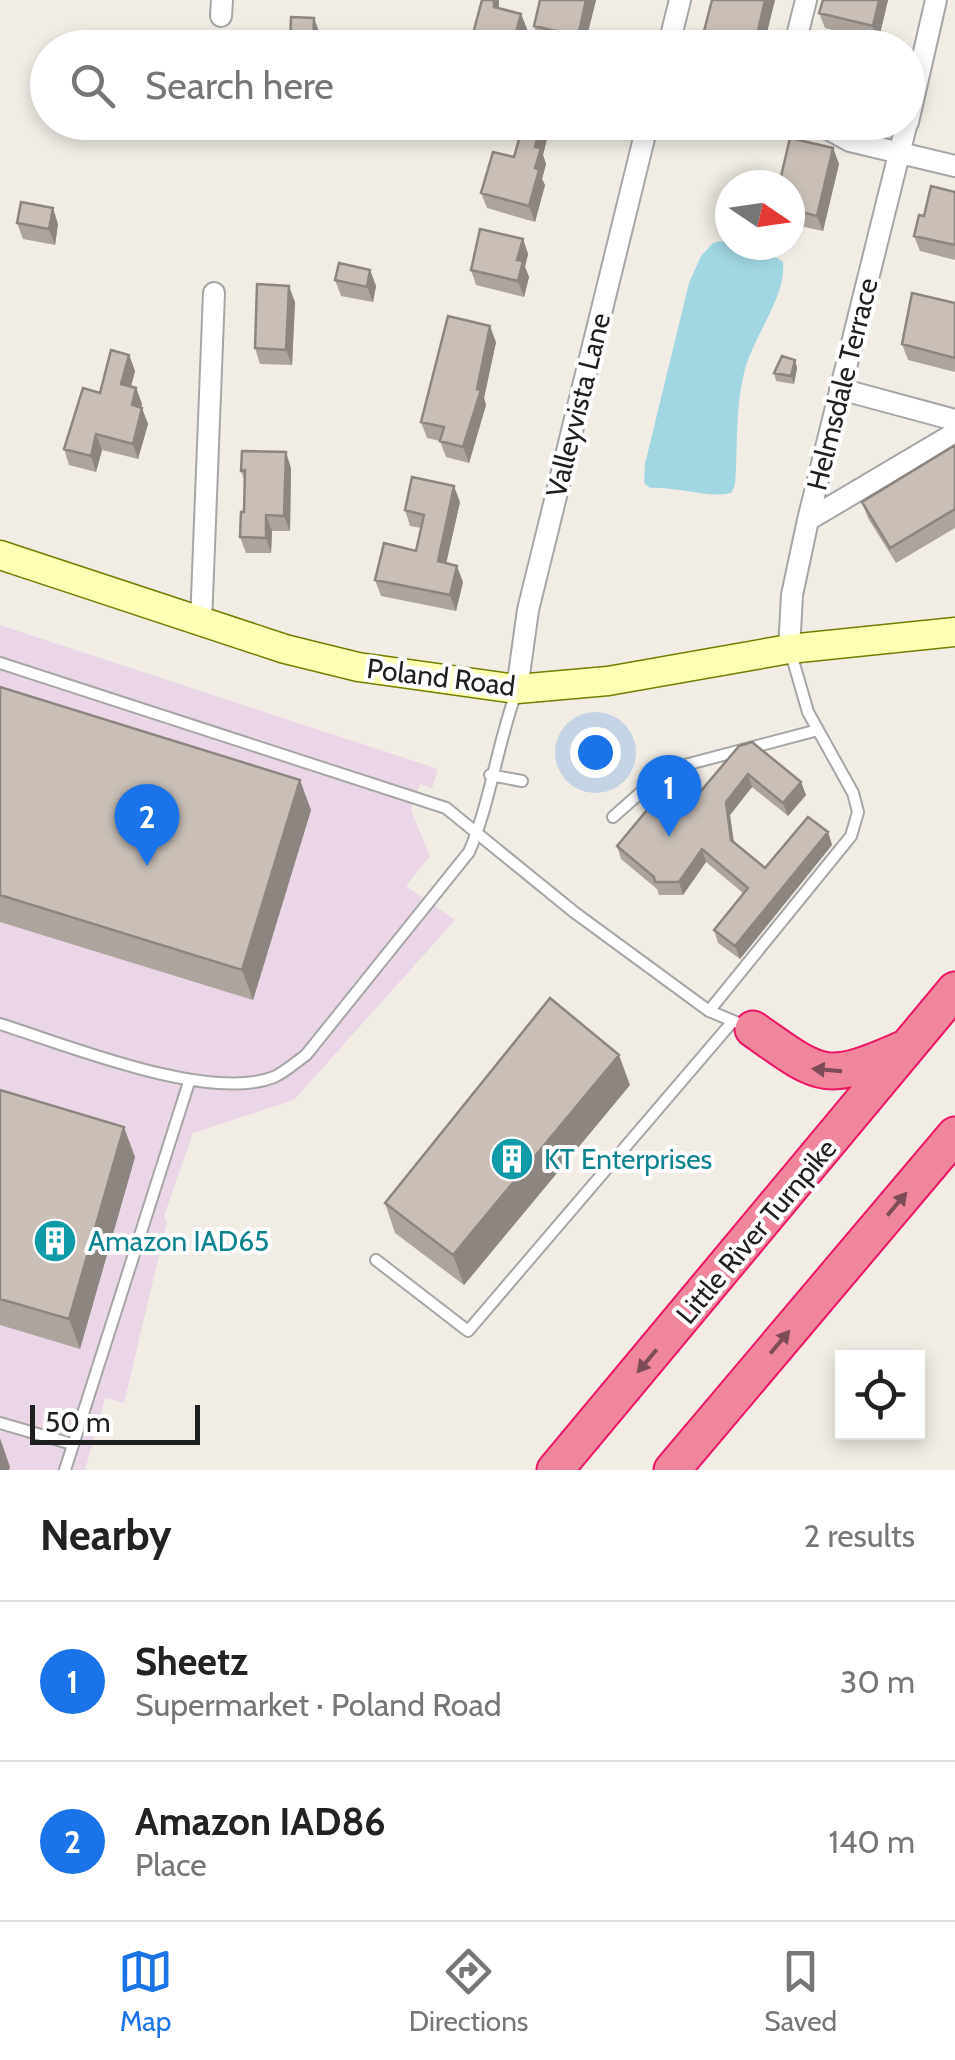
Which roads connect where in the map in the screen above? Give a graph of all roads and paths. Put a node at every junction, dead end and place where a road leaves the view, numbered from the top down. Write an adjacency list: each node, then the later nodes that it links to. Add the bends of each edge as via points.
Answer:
1 (680, 0): 4 (street)
2 (806, 0): 5 (street)
3 (936, 0): 6 (street, Helmsdale Terrace)
4 (672, 30)
5 (798, 30)
6 (925, 46)
7 (644, 140): 22 (street, Valleyvista Lane, via 528,610)
8 (849, 140): 10 (street)
9 (903, 140): 10 (street, Helmsdale Terrace)
10 (900, 153): 11 (street); 13 (street, Helmsdale Terrace)
11 (955, 166)
12 (214, 293): 18 (street)
13 (840, 390): 14 (street); 16 (street, Helmsdale Terrace)
14 (955, 420)
15 (955, 434): 16 (street)
16 (808, 520): 20 (street, Helmsdale Terrace)
17 (0, 555): 18 (street, Poland Road)
18 (202, 623): 22 (street, Poland Road, via 358,667)
19 (955, 632): 20 (street, Poland Road)
20 (789, 648): 22 (street, Poland Road); 23 (lane)
21 (0, 663): 27 (lane, via 446,808)
22 (517, 690): 24 (lane)
23 (818, 730): 26 (lane, via 666,770); 29 (lane, via 854,793 858,812 851,836)
24 (490, 776): 25 (lane); 27 (lane)
25 (522, 781)
26 (613, 816)
27 (478, 831): 29 (lane, via 574,912); 33 (lane, via 450,878 306,1055 275,1077 241,1084)
28 (955, 990): 32 (highway, Little River Turnpike)
29 (710, 1011): 31 (lane)
30 (0, 1024): 33 (lane)
31 (743, 1025): 32 (highway, one-way to 31, via 860,1068 826,1073); 35 (lane, via 468,1331)
32 (908, 1046): 39 (highway, Little River Turnpike, one-way to 39)
33 (188, 1082): 37 (lane)
34 (955, 1135): 40 (highway, one-way to 34)
35 (376, 1260)
36 (0, 1423): 37 (lane)
37 (72, 1444): 38 (lane)
38 (65, 1470)
39 (555, 1470)
40 (672, 1470)

